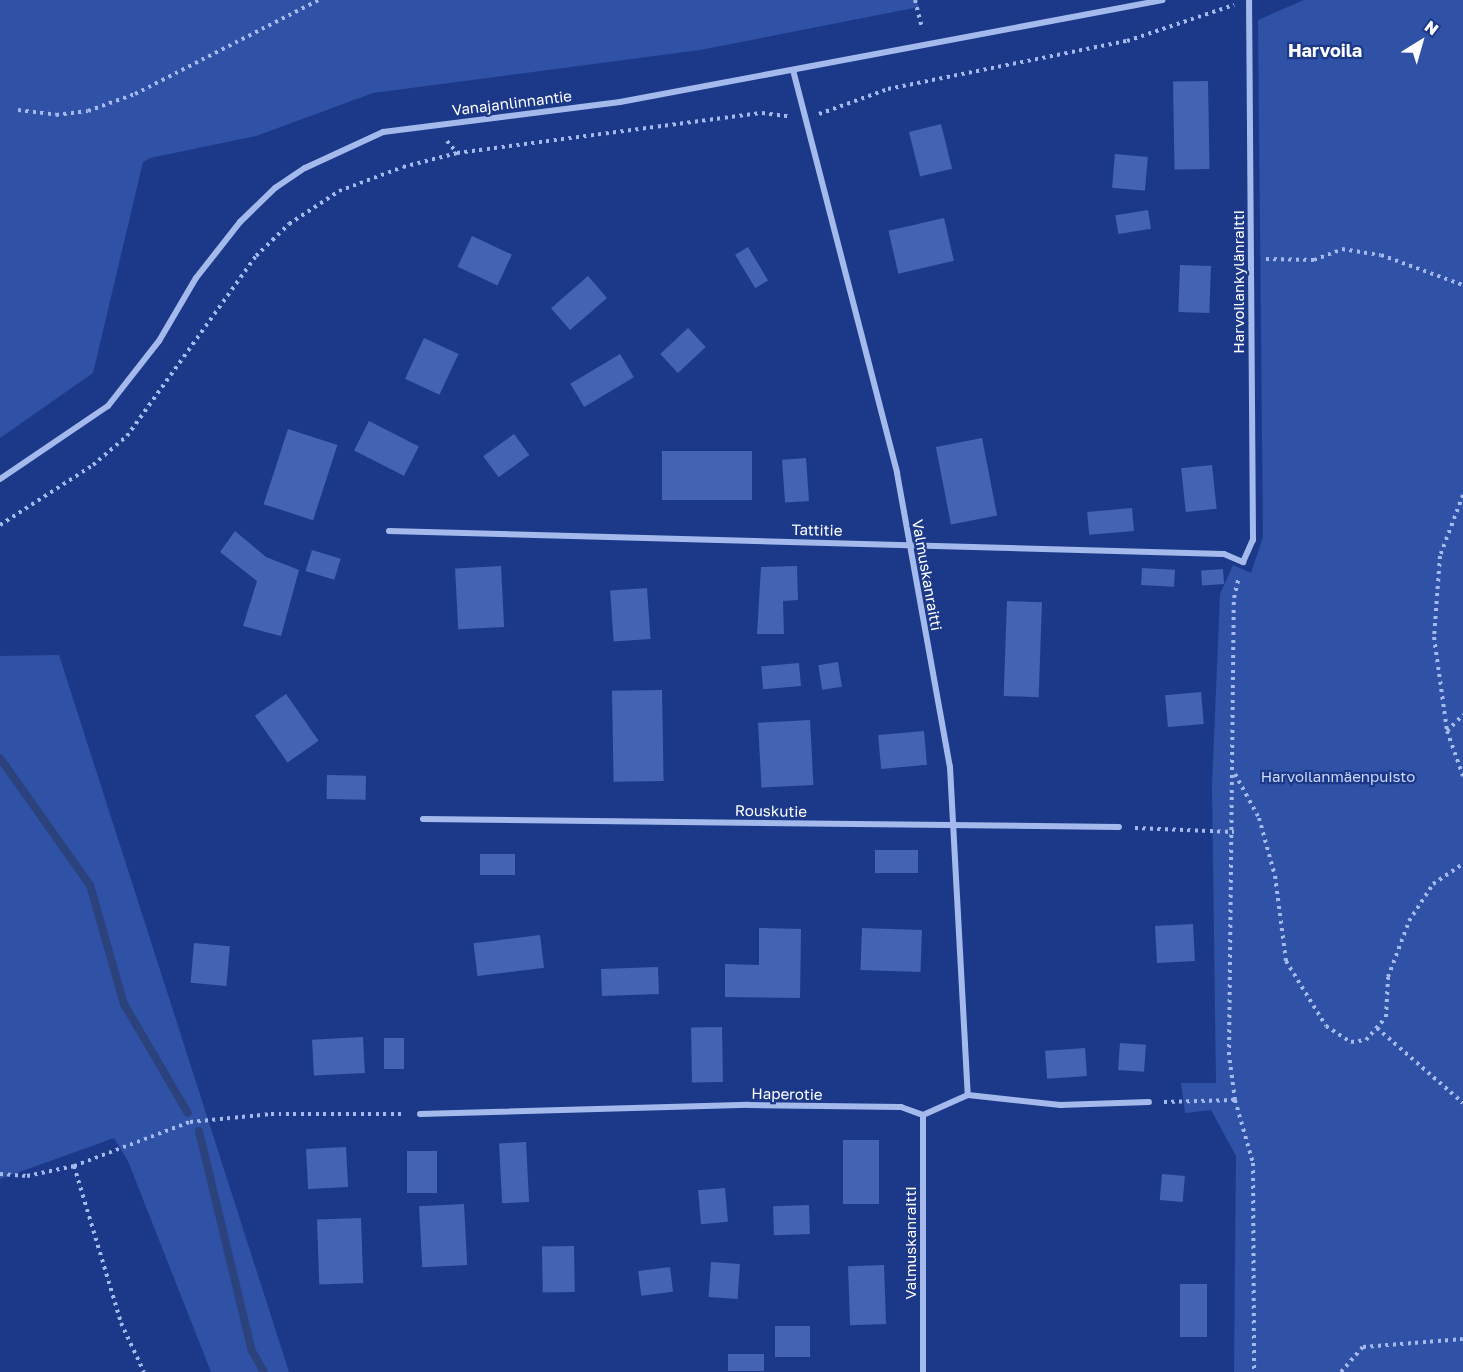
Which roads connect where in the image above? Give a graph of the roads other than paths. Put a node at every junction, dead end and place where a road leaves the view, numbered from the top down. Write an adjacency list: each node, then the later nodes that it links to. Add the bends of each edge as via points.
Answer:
1 (1162, 0): 3 (street, Vanajanlinnantie)
2 (1249, 0): 7 (street, Harvoilankylänraitti, via 1253,540)
3 (793, 70): 4 (street, Vanajanlinnantie, via 621,102 383,132 305,168 275,188 240,222 196,278 159,341 108,406); 6 (street, Valmuskanraitti, via 897,473)
4 (0, 479)
5 (389, 531): 6 (street, Tattitie)
6 (909, 543): 7 (street, Tattitie, via 1224,554); 9 (street, Valmuskanraitti, via 950,767)
7 (1243, 561)
8 (423, 819): 9 (street, Rouskutie)
9 (956, 825): 10 (street, Rouskutie); 11 (street, Valmuskanraitti)
10 (1119, 827)
11 (968, 1095): 12 (street, via 1060,1105); 14 (street)
12 (1149, 1102)
13 (420, 1114): 14 (street, Haperotie, via 749,1105 902,1107)
14 (923, 1115): 15 (street, Valmuskanraitti)
15 (923, 1372)

